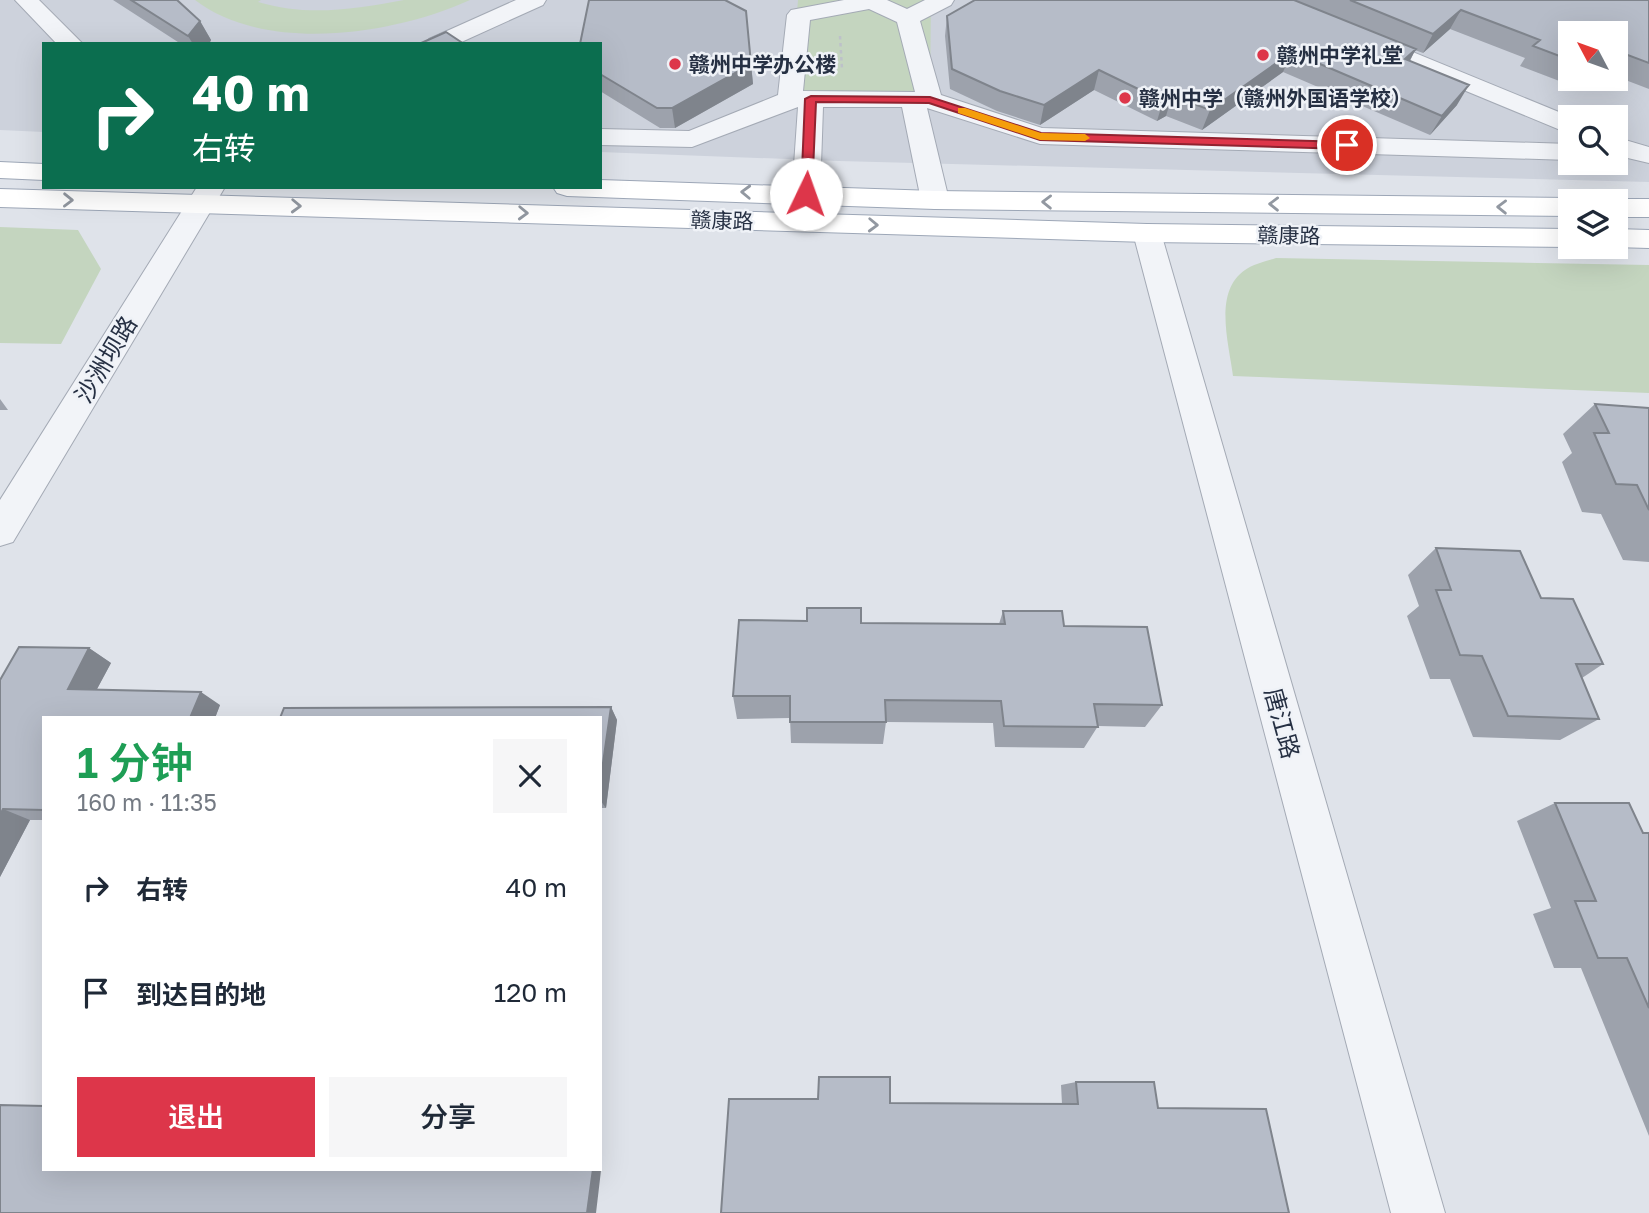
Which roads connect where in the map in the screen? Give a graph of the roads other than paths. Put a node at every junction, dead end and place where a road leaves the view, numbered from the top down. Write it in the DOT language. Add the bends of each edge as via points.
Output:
graph roads {
  1 [pos="26,0"];
  2 [pos="535,0"];
  3 [pos="943,0"];
  4 [pos="1266,0"];
  5 [pos="908,18"];
  6 [pos="69,42"];
  7 [pos="441,42"];
  8 [pos="800,99"];
  9 [pos="922,100"];
  10 [pos="1558,121"];
  11 [pos="602,137"];
  12 [pos="1558,152"];
  13 [pos="0,170"];
  14 [pos="42,172"];
  15 [pos="602,188"];
  16 [pos="806,194"];
  17 [pos="206,195"];
  18 [pos="0,198"];
  19 [pos="935,200"];
  20 [pos="1558,207"];
  21 [pos="1628,208"];
  22 [pos="1649,208"];
  23 [pos="1147,233"];
  24 [pos="1558,238"];
  25 [pos="1628,238"];
  26 [pos="1649,239"];
  27 [pos="0,531"];
  28 [pos="1418,1213"];
  1 -- 6 [label="street"];
  2 -- 7 [label="street"];
  3 -- 5 [label="street"];
  4 -- 10 [label="street"];
  5 -- 8 [label="street" via="872,2 789,10"];
  5 -- 9 [label="street"];
  8 -- 9 [label="street"];
  8 -- 11 [label="street" via="692,139"];
  8 -- 16 [label="street"];
  9 -- 12 [label="street" via="1040,136"];
  9 -- 19 [label="street"];
  13 -- 14 [label="main road"];
  16 -- 15 [label="main road, 赣康路, one-way"];
  16 -- 19 [label="main road, 赣康路"];
  18 -- 17 [label="main road, 赣康路, one-way"];
  17 -- 23 [label="main road, 赣康路, one-way"];
  17 -- 27 [label="street, 沙洲坝路"];
  20 -- 19 [label="main road, 赣康路, one-way"];
  21 -- 22 [label="main road"];
  23 -- 24 [label="main road, 赣康路"];
  23 -- 28 [label="street, 唐江路"];
  25 -- 26 [label="main road"];
}
